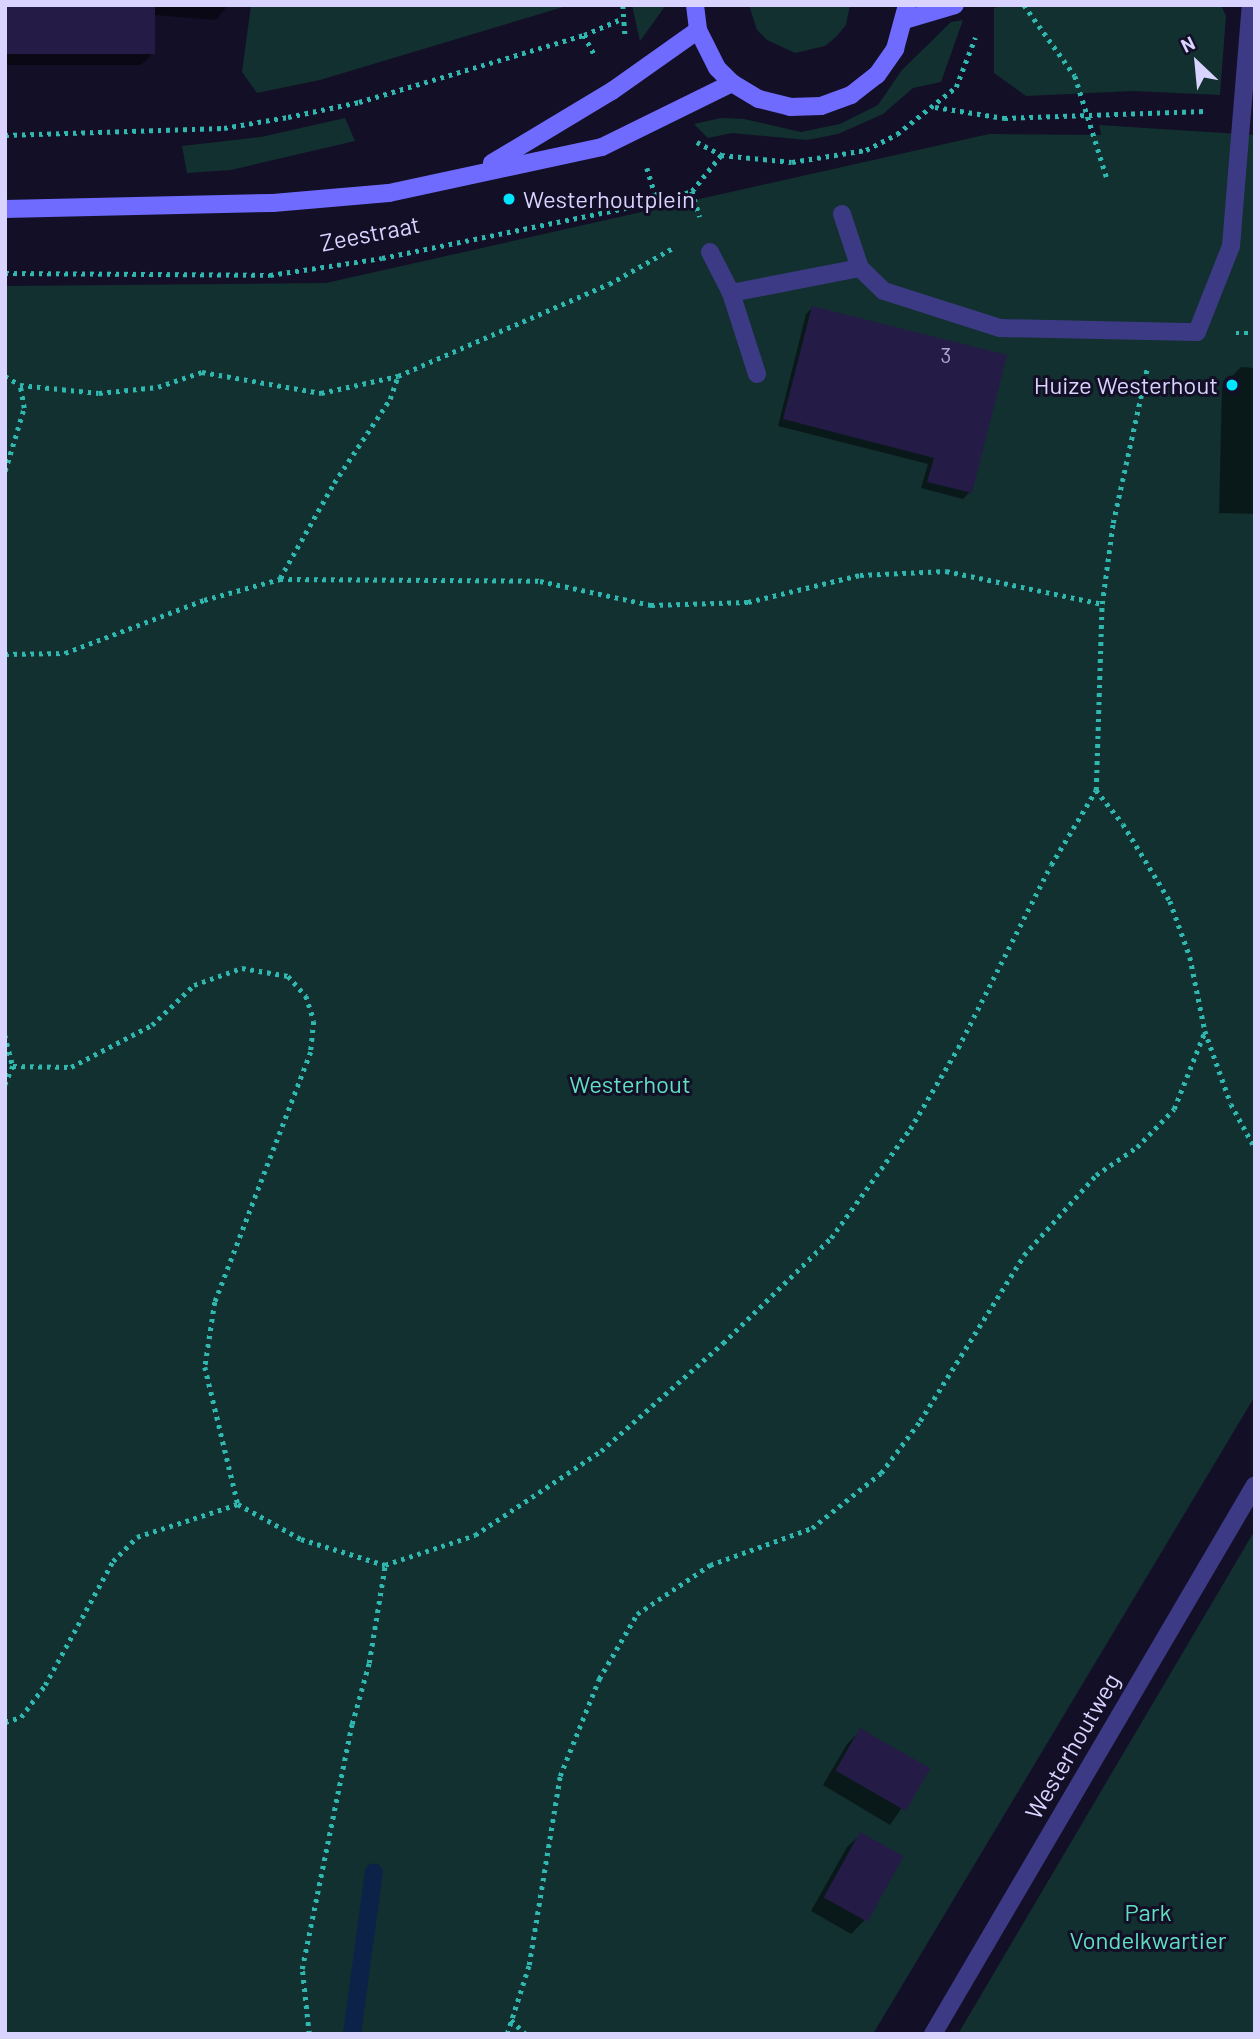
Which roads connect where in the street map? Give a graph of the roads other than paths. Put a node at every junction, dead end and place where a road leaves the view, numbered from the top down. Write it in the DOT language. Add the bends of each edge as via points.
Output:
graph roads {
  1 [pos="695,5"];
  2 [pos="955,5"];
  3 [pos="1251,5"];
  4 [pos="906,12"];
  5 [pos="698,30"];
  6 [pos="732,83"];
  7 [pos="480,170"];
  8 [pos="5,209"];
  9 [pos="842,214"];
  10 [pos="710,252"];
  11 [pos="860,268"];
  12 [pos="731,293"];
  13 [pos="757,374"];
  14 [pos="1255,1485"];
  15 [pos="933,2034"];
  1 -- 5 [label="main road"];
  2 -- 4 [label="main road"];
  3 -- 11 [label="street" via="1231,246 1197,332 1000,328 884,291"];
  4 -- 6 [label="main road" via="895,49 877,75 851,95 821,106 790,107 759,99"];
  5 -- 6 [label="main road" via="712,59"];
  5 -- 7 [label="main road, Zeestraat" via="612,91"];
  6 -- 7 [label="main road, Zeestraat" via="602,147"];
  7 -- 8 [label="main road, Zeestraat" via="389,193 340,198"];
  9 -- 11 [label="street"];
  10 -- 12 [label="street"];
  11 -- 12 [label="street"];
  12 -- 13 [label="street"];
  14 -- 15 [label="street, Westerhoutweg"];
}
